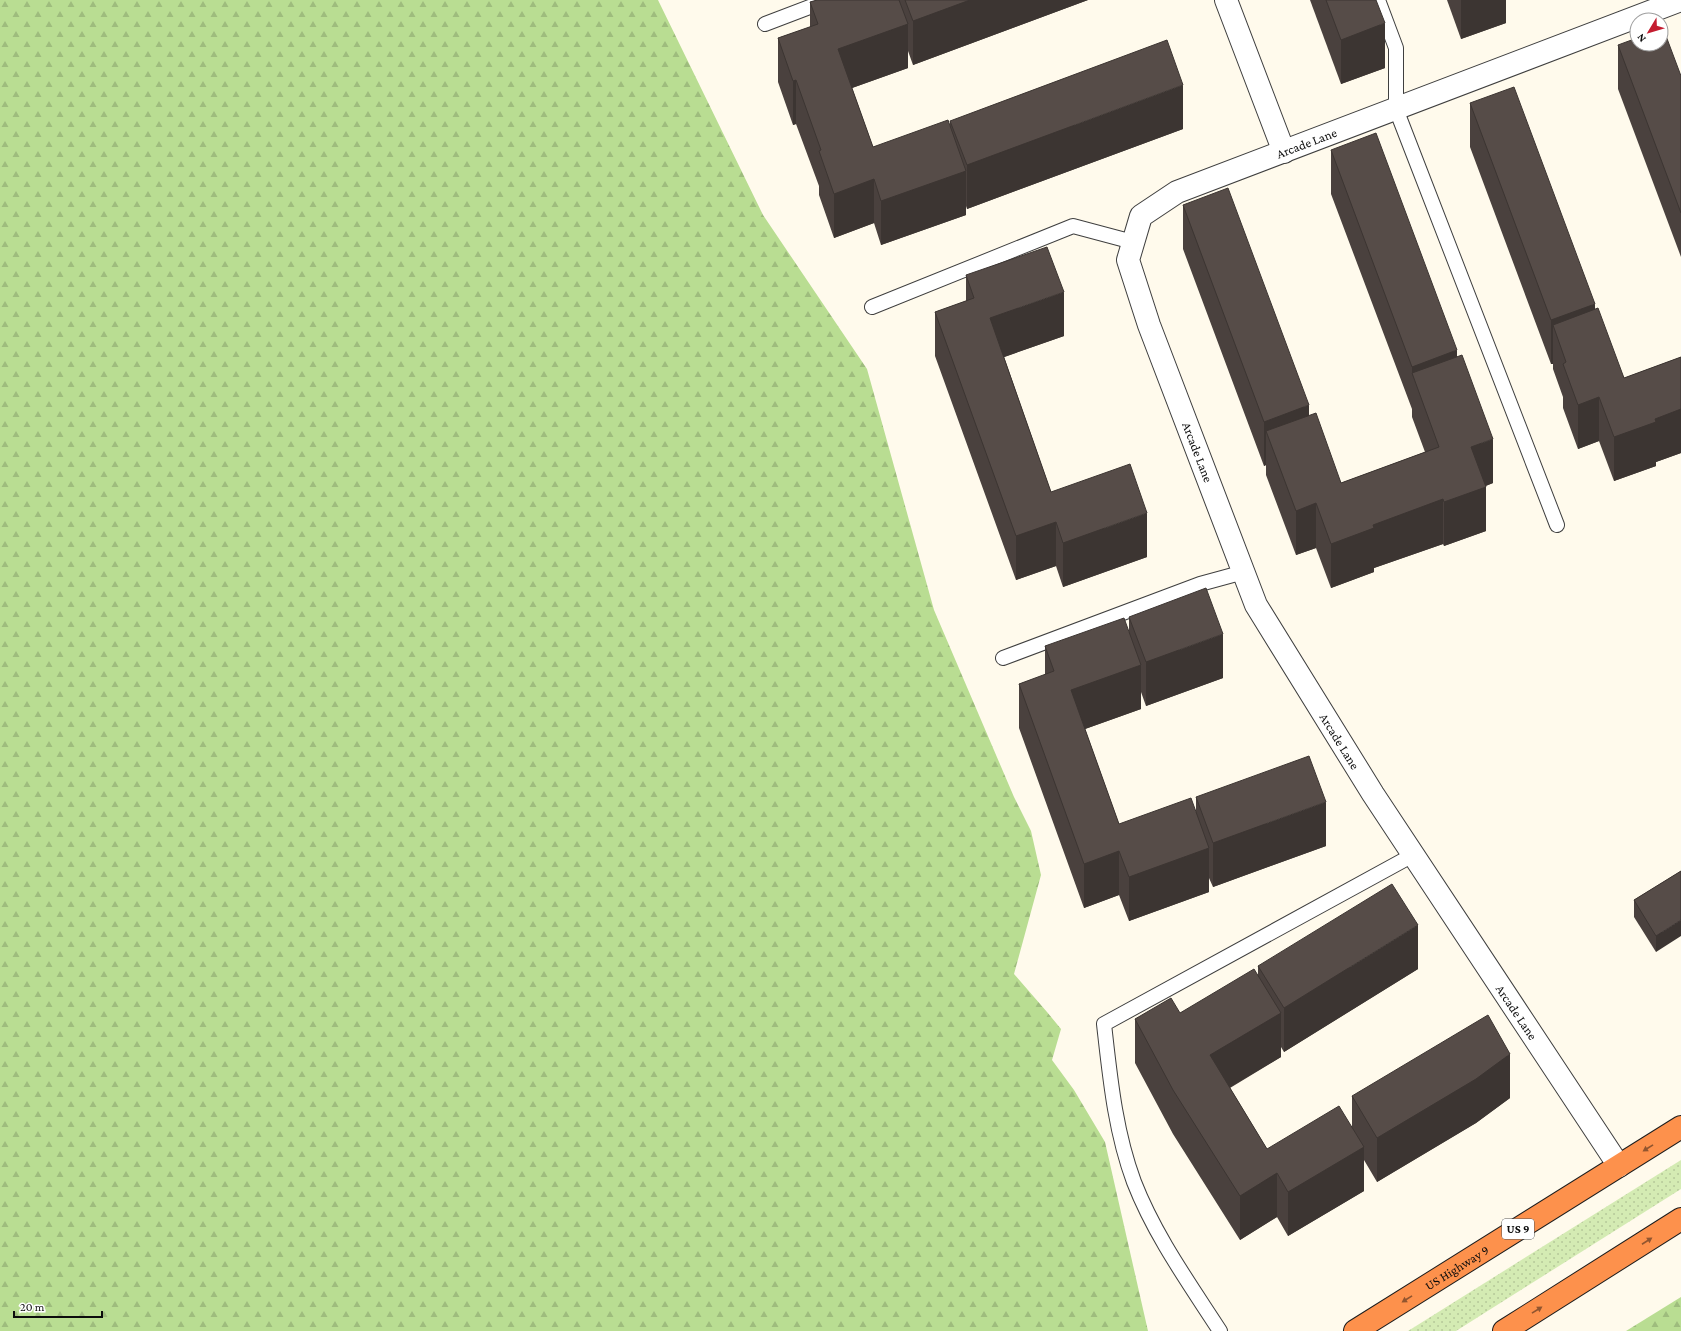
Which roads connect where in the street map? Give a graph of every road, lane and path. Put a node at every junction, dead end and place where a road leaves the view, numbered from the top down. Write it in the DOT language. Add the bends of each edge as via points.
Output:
graph roads {
  1 [pos="828,0"];
  2 [pos="1226,0"];
  3 [pos="1378,0"];
  4 [pos="1681,0"];
  5 [pos="765,24"];
  6 [pos="1396,109"];
  7 [pos="1284,152"];
  8 [pos="1133,242"];
  9 [pos="872,307"];
  10 [pos="1557,525"];
  11 [pos="1244,572"];
  12 [pos="1003,658"];
  13 [pos="1413,854"];
  14 [pos="1681,1127"];
  15 [pos="1619,1166"];
  16 [pos="1681,1219"];
  17 [pos="1220,1331"];
  18 [pos="1355,1331"];
  19 [pos="1504,1331"];
  1 -- 5 [label="lane"];
  2 -- 7 [label="street"];
  3 -- 6 [label="lane" via="1396,48"];
  4 -- 6 [label="street, Arcade Lane"];
  6 -- 7 [label="street, Arcade Lane"];
  6 -- 10 [label="lane"];
  7 -- 8 [label="street, Arcade Lane" via="1177,192 1141,216"];
  8 -- 9 [label="lane" via="1073,226"];
  8 -- 11 [label="street, Arcade Lane" via="1128,260 1149,325"];
  11 -- 12 [label="lane" via="1200,584"];
  11 -- 13 [label="street, Arcade Lane" via="1256,605"];
  13 -- 15 [label="street, Arcade Lane"];
  13 -- 17 [label="lane" via="1104,1024 1116,1119 1134,1182 1165,1246"];
  14 -- 15 [label="highway, US Highway 9 / US 9, one-way"];
  15 -- 18 [label="highway, US Highway 9 / US 9, one-way"];
  19 -- 16 [label="highway, one-way"];
}
